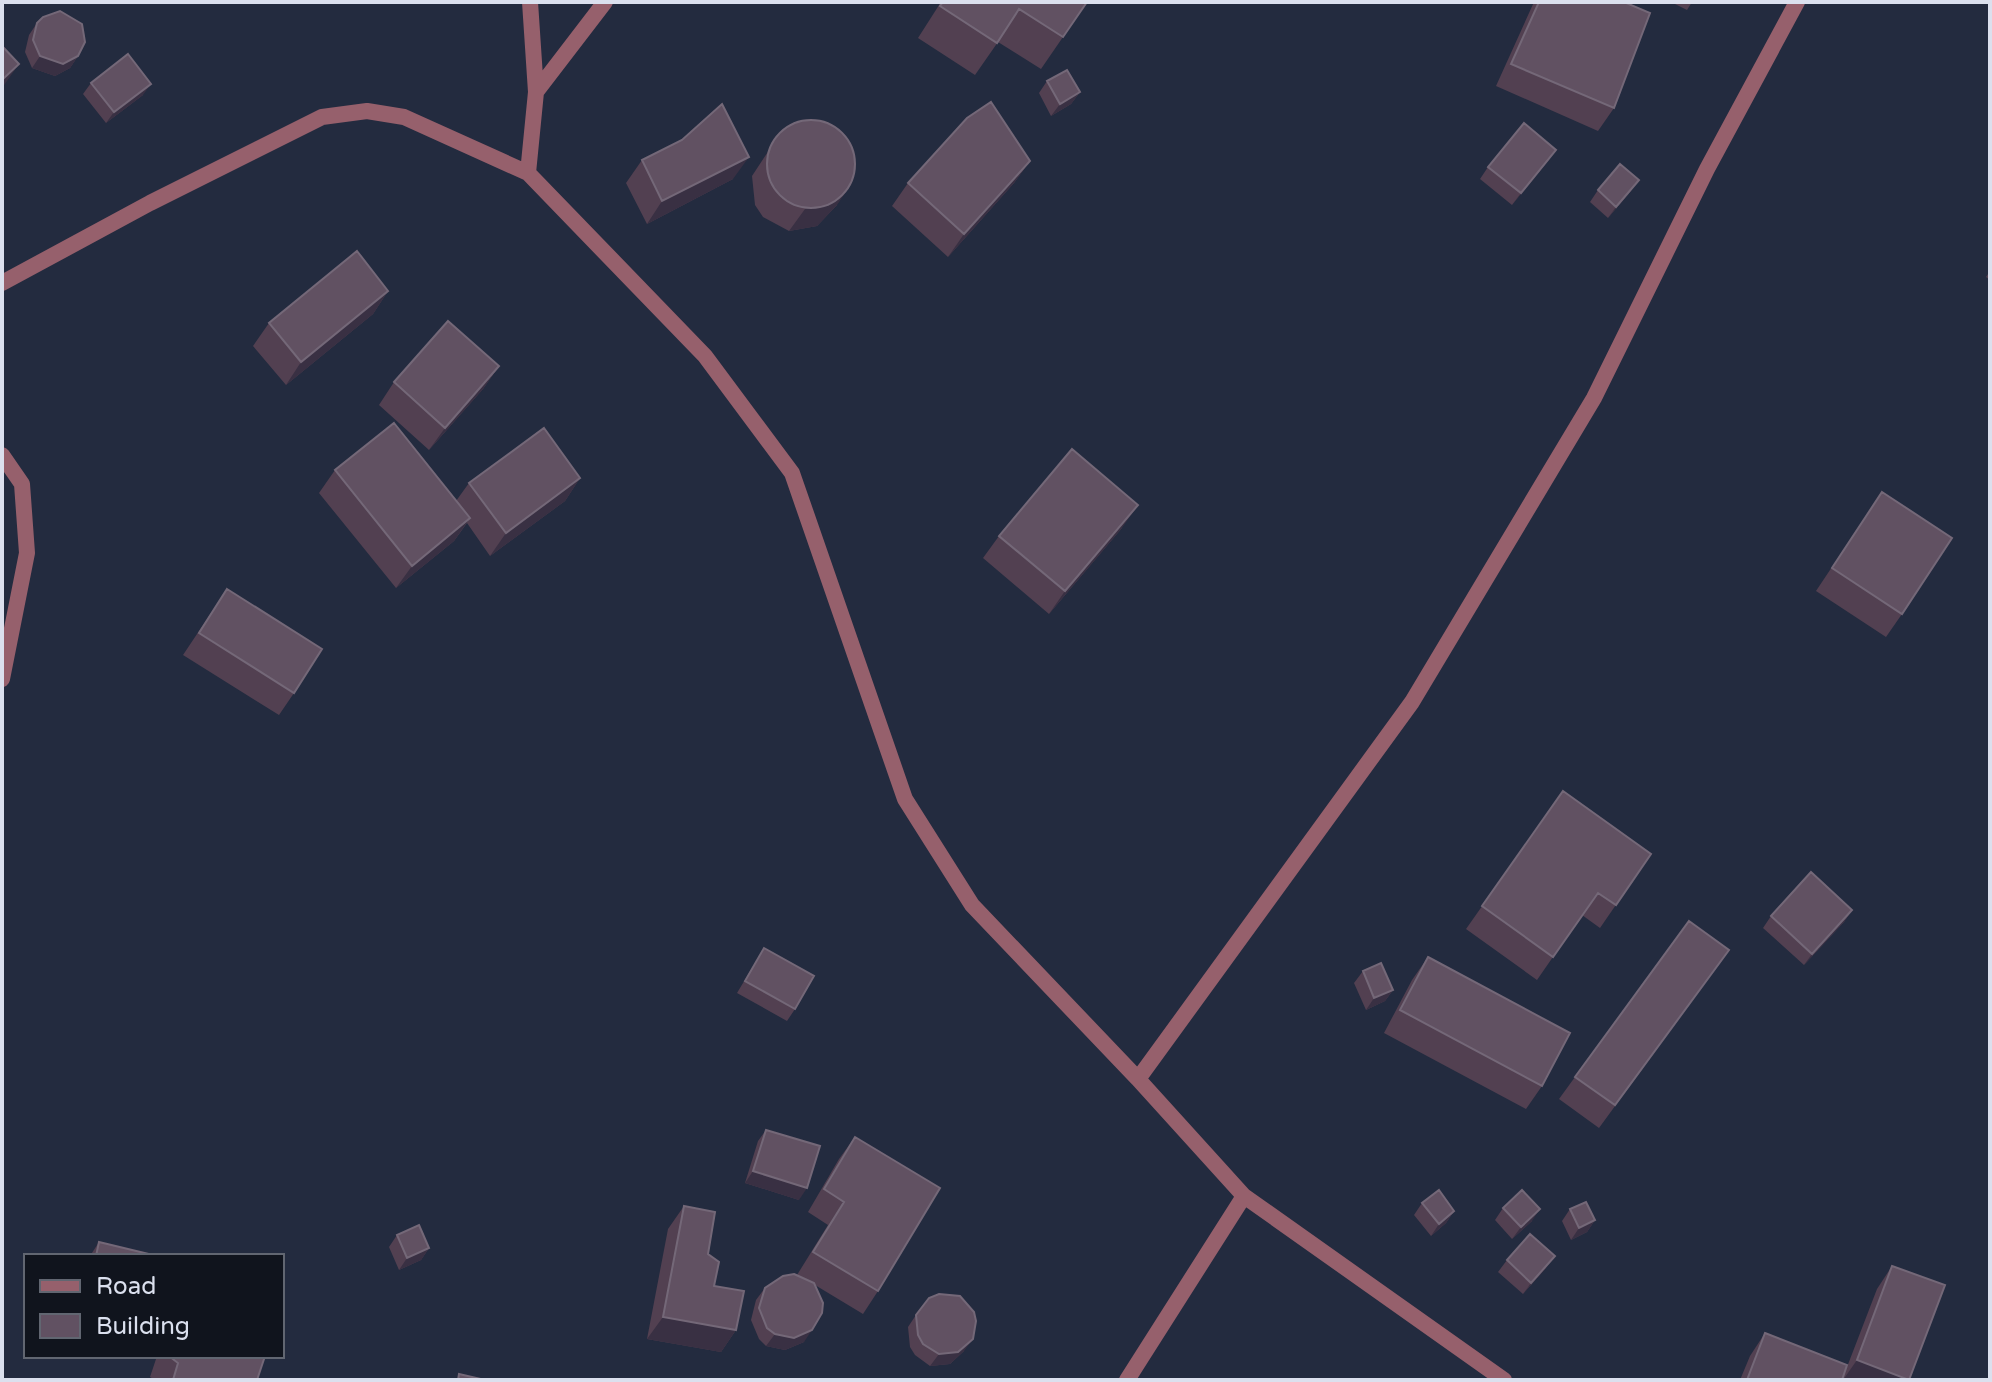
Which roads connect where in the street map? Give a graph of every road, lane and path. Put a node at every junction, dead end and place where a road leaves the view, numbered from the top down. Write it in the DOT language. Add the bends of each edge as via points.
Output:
graph roads {
  1 [pos="530,2"];
  2 [pos="605,2"];
  3 [pos="1797,2"];
  4 [pos="536,92"];
  5 [pos="528,173"];
  6 [pos="2,283"];
  7 [pos="2,455"];
  8 [pos="2,679"];
  9 [pos="1138,1079"];
  10 [pos="1244,1196"];
  11 [pos="1127,1380"];
  12 [pos="1504,1380"];
  1 -- 4 [label="street"];
  2 -- 4 [label="street"];
  3 -- 9 [label="street" via="1594,398 1412,702"];
  4 -- 5 [label="street"];
  5 -- 6 [label="street" via="404,117 367,111 322,117"];
  5 -- 9 [label="street" via="705,356 792,473 905,799 972,905"];
  7 -- 8 [label="street" via="22,484 27,553"];
  9 -- 10 [label="street"];
  10 -- 11 [label="street"];
  10 -- 12 [label="street"];
}
